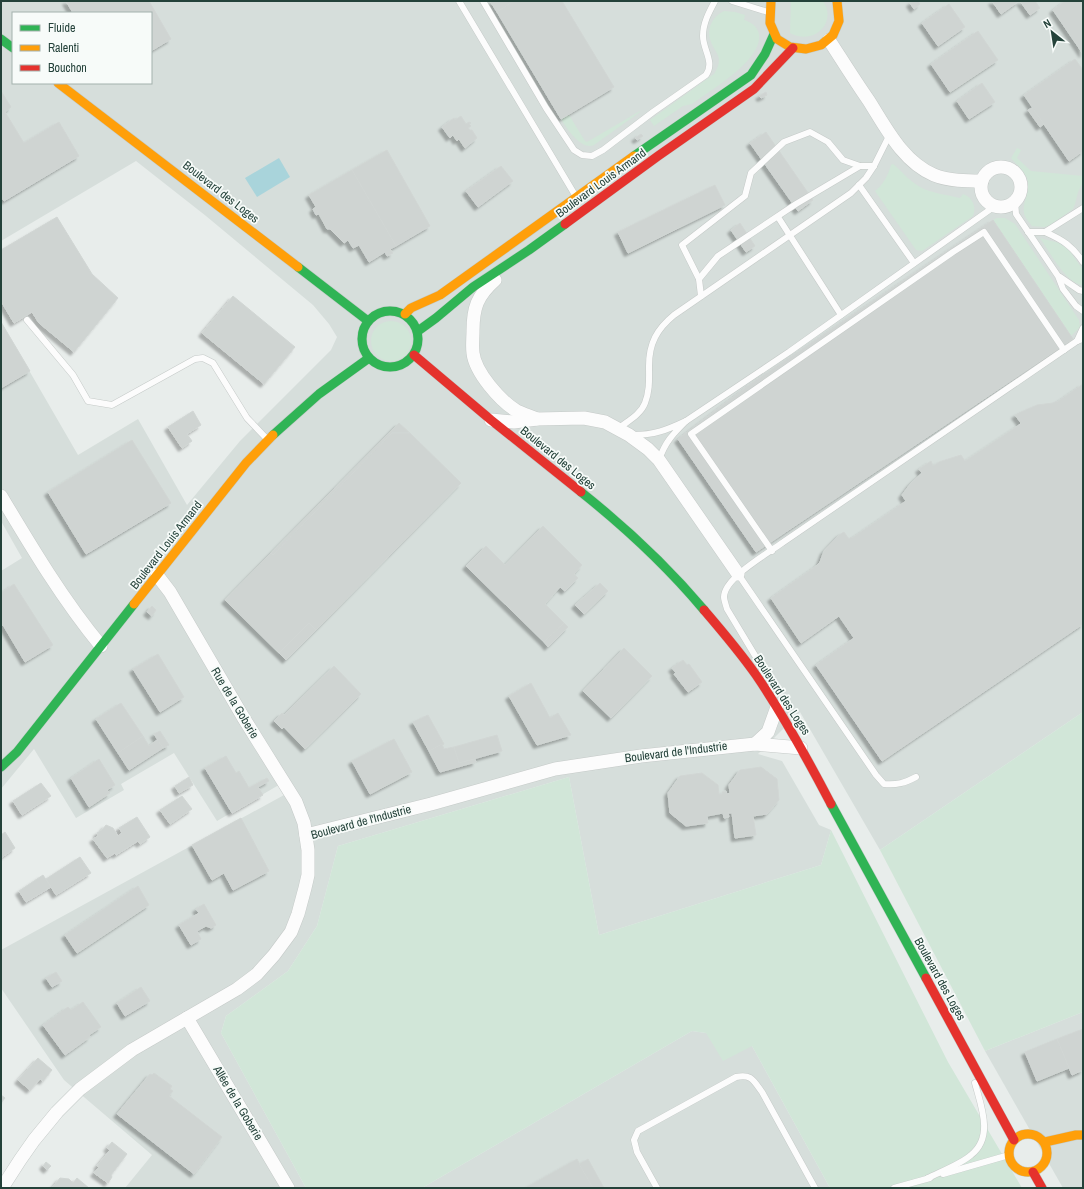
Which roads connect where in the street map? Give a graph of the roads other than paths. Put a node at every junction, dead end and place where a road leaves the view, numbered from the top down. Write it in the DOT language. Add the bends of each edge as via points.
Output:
graph roads {
  1 [pos="459,1"];
  2 [pos="482,1"];
  3 [pos="715,1"];
  4 [pos="732,1"];
  5 [pos="771,1"];
  6 [pos="840,2"];
  7 [pos="768,12"];
  8 [pos="774,34"];
  9 [pos="1,39"];
  10 [pos="828,40"];
  11 [pos="12,47"];
  12 [pos="792,48"];
  13 [pos="59,84"];
  14 [pos="890,134"];
  15 [pos="860,166"];
  16 [pos="874,166"];
  17 [pos="982,181"];
  18 [pos="859,185"];
  19 [pos="576,197"];
  20 [pos="1015,202"];
  21 [pos="995,206"];
  22 [pos="1083,208"];
  23 [pos="778,218"];
  24 [pos="1028,232"];
  25 [pos="1045,232"];
  26 [pos="789,235"];
  27 [pos="528,250"];
  28 [pos="1083,262"];
  29 [pos="914,264"];
  30 [pos="1058,276"];
  31 [pos="699,279"];
  32 [pos="1083,291"];
  33 [pos="701,296"];
  34 [pos="1083,311"];
  35 [pos="404,314"];
  36 [pos="841,315"];
  37 [pos="27,320"];
  38 [pos="368,321"];
  39 [pos="1083,328"];
  40 [pos="418,331"];
  41 [pos="1083,339"];
  42 [pos="1076,341"];
  43 [pos="1064,350"];
  44 [pos="414,355"];
  45 [pos="369,358"];
  46 [pos="536,419"];
  47 [pos="491,420"];
  48 [pos="686,421"];
  49 [pos="624,432"];
  50 [pos="267,439"];
  51 [pos="659,460"];
  52 [pos="1,496"];
  53 [pos="772,551"];
  54 [pos="738,574"];
  55 [pos="157,575"];
  56 [pos="101,646"];
  57 [pos="778,694"];
  58 [pos="779,704"];
  59 [pos="755,744"];
  60 [pos="801,748"];
  61 [pos="1,767"];
  62 [pos="916,777"];
  63 [pos="306,835"];
  64 [pos="188,1018"];
  65 [pos="967,1052"];
  66 [pos="1083,1135"];
  67 [pos="1014,1140"];
  68 [pos="1044,1142"];
  69 [pos="1009,1155"];
  70 [pos="1033,1172"];
  71 [pos="928,1178"];
  72 [pos="2,1188"];
  73 [pos="288,1188"];
  74 [pos="657,1188"];
  75 [pos="815,1188"];
  76 [pos="894,1188"];
  77 [pos="1042,1188"];
  1 -- 19 [label="lane"];
  2 -- 3 [label="lane" via="574,150 582,155 592,156 710,70 703,37 706,20"];
  4 -- 7 [label="lane"];
  5 -- 7 [label="main road"];
  6 -- 10 [label="main road" via="839,23"];
  7 -- 8 [label="main road"];
  8 -- 12 [label="main road"];
  8 -- 19 [label="main road, Boulevard Louis Armand" via="763,58 751,75"];
  9 -- 11 [label="main road"];
  10 -- 12 [label="main road" via="812,49"];
  10 -- 14 [label="street"];
  12 -- 27 [label="main road, Boulevard Louis Armand" via="754,89"];
  13 -- 38 [label="main road, Boulevard des Loges"];
  14 -- 16 [label="lane"];
  14 -- 17 [label="street" via="909,158 935,175 962,181"];
  15 -- 16 [label="lane"];
  15 -- 23 [label="lane" via="796,204"];
  15 -- 31 [label="lane" via="843,160 828,142 810,132 784,142 751,173 746,196 682,245"];
  16 -- 18 [label="lane"];
  17 -- 20 [label="street" via="993,169 1011,169 1016,173 1022,187"];
  17 -- 21 [label="street" via="985,198"];
  18 -- 26 [label="lane" via="834,206"];
  18 -- 29 [label="lane"];
  19 -- 35 [label="main road, Boulevard Louis Armand" via="440,295 411,308"];
  20 -- 21 [label="street" via="1004,207"];
  20 -- 24 [label="lane" via="1016,214"];
  21 -- 29 [label="lane"];
  22 -- 25 [label="lane"];
  23 -- 26 [label="lane"];
  23 -- 31 [label="lane" via="718,256"];
  24 -- 25 [label="lane"];
  24 -- 30 [label="lane"];
  25 -- 28 [label="lane" via="1061,238"];
  26 -- 33 [label="lane"];
  26 -- 36 [label="lane"];
  27 -- 40 [label="main road, Boulevard Louis Armand" via="472,287"];
  27 -- 46 [label="street" via="480,295 473,315 473,354 482,375 494,392 516,410"];
  29 -- 36 [label="lane"];
  30 -- 32 [label="lane"];
  30 -- 34 [label="lane" via="1076,306"];
  31 -- 33 [label="lane"];
  33 -- 49 [label="lane" via="674,315 658,332 651,345 650,384 645,404"];
  35 -- 38 [label="main road" via="385,311"];
  35 -- 40 [label="main road" via="415,324"];
  36 -- 48 [label="lane"];
  37 -- 50 [label="lane" via="73,375 88,401 112,405 195,359 202,358 213,363 247,418"];
  38 -- 45 [label="main road" via="364,328 362,344"];
  39 -- 42 [label="lane"];
  40 -- 44 [label="main road" via="418,347"];
  41 -- 42 [label="lane"];
  42 -- 43 [label="lane"];
  43 -- 53 [label="lane"];
  43 -- 53 [label="lane" via="984,232 953,252 691,434"];
  44 -- 45 [label="main road" via="405,364 392,367 380,365"];
  44 -- 47 [label="main road, Boulevard des Loges"];
  45 -- 50 [label="main road, Boulevard Louis Armand" via="304,406"];
  46 -- 47 [label="street" via="514,422"];
  46 -- 49 [label="street" via="584,418 605,422"];
  47 -- 58 [label="main road, Boulevard des Loges" via="616,520 680,581 732,642"];
  48 -- 49 [label="lane" via="662,432 645,435"];
  48 -- 51 [label="lane" via="670,436"];
  49 -- 51 [label="street"];
  50 -- 55 [label="main road, Boulevard Louis Armand"];
  51 -- 54 [label="street"];
  52 -- 56 [label="street" via="50,577"];
  53 -- 54 [label="lane"];
  54 -- 57 [label="lane" via="728,584 724,596 726,609"];
  54 -- 62 [label="lane" via="876,775 884,784 897,785"];
  55 -- 56 [label="main road, Boulevard Louis Armand"];
  55 -- 63 [label="street, Rue de la Goberie" via="170,592 296,802"];
  56 -- 61 [label="main road, Boulevard Louis Armand" via="17,752"];
  58 -- 59 [label="street" via="768,732"];
  58 -- 60 [label="main road, Boulevard des Loges"];
  59 -- 60 [label="street, Boulevard de l'Industrie"];
  59 -- 63 [label="street, Boulevard de l'Industrie" via="641,756 555,769 431,804"];
  60 -- 65 [label="main road, Boulevard des Loges"];
  63 -- 64 [label="street, Boulevard de l'Industrie" via="308,875 291,932 257,974"];
  64 -- 72 [label="street, Boulevard de l'Industrie" via="132,1050 68,1100 44,1128"];
  64 -- 73 [label="street, Allée de la Goberie"];
  65 -- 67 [label="main road, Boulevard des Loges"];
  65 -- 71 [label="lane" via="983,1115 984,1135 971,1156"];
  66 -- 68 [label="main road"];
  67 -- 68 [label="main road" via="1024,1134 1030,1134"];
  67 -- 69 [label="main road"];
  68 -- 70 [label="main road" via="1047,1160"];
  69 -- 70 [label="main road" via="1014,1167 1027,1173"];
  69 -- 71 [label="lane"];
  70 -- 77 [label="main road"];
  71 -- 76 [label="lane"];
  74 -- 75 [label="lane" via="637,1152 634,1140 638,1131 736,1076 746,1075 762,1092"];
}
